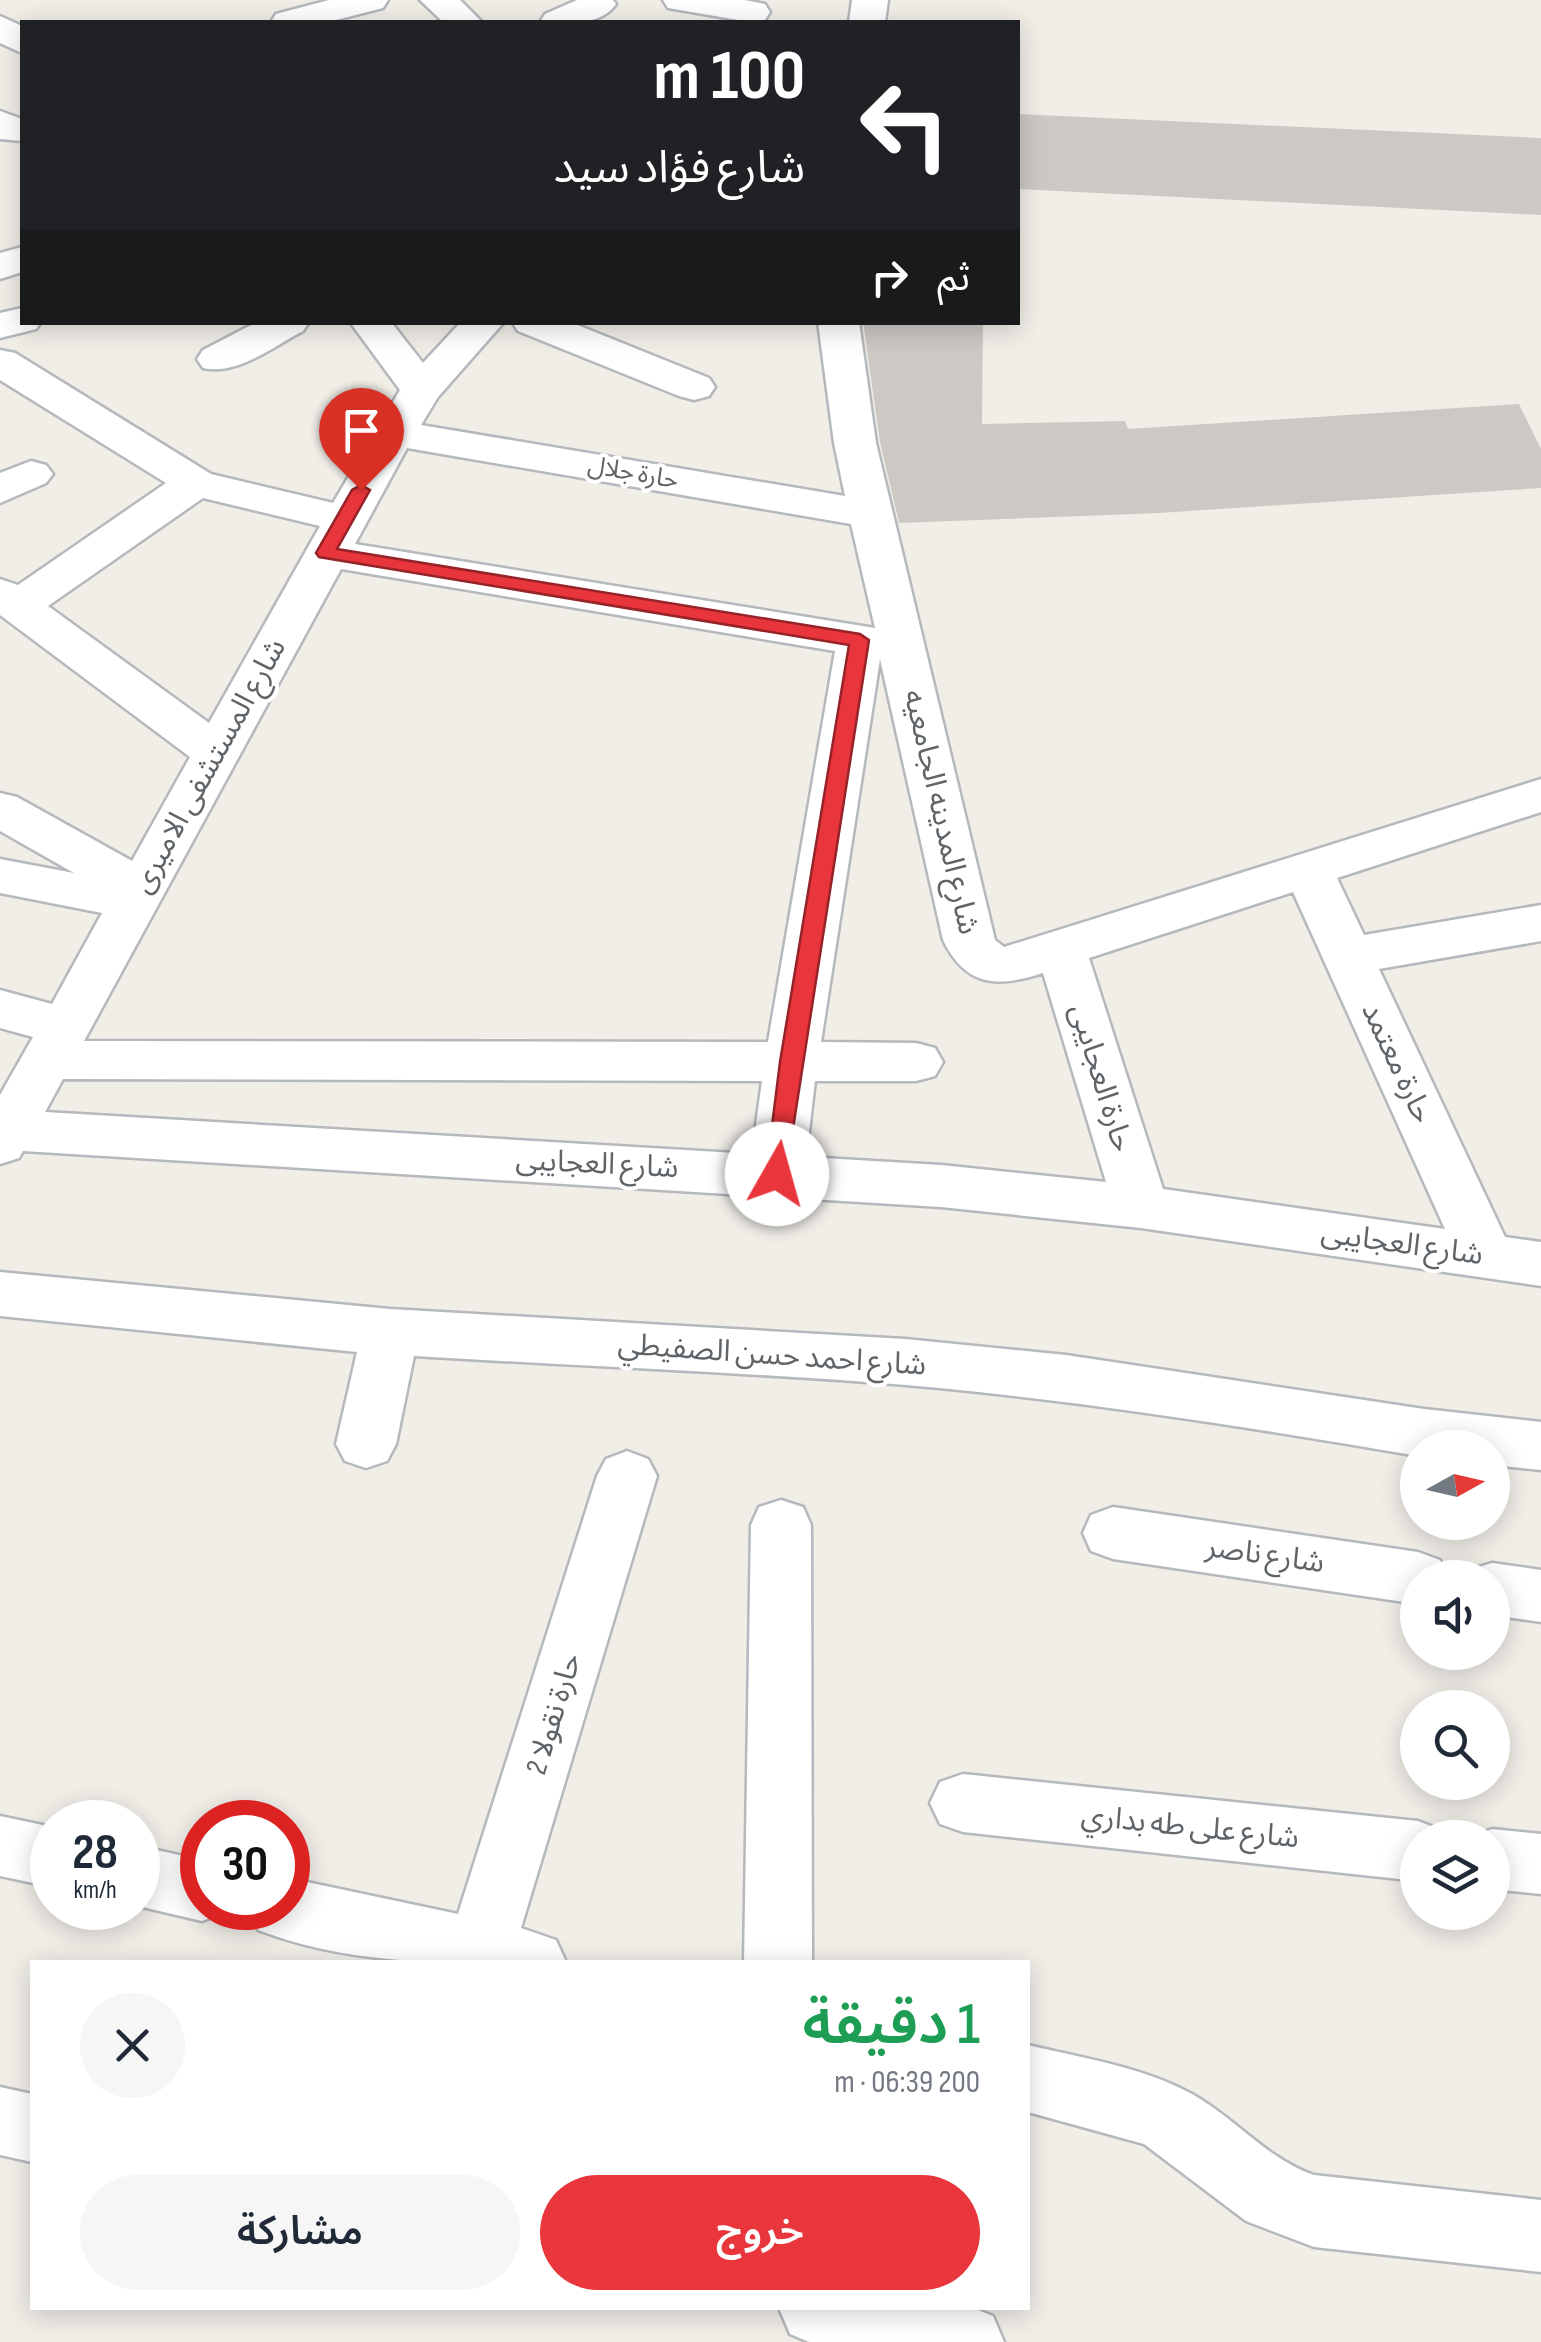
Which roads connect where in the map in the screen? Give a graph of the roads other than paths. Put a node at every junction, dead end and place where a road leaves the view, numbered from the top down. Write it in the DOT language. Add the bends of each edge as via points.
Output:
graph roads {
  1 [pos="438,0"];
  2 [pos="682,0"];
  3 [pos="346,3"];
  4 [pos="598,4"];
  5 [pos="753,12"];
  6 [pos="294,20"];
  7 [pos="462,20"];
  8 [pos="562,20"];
  9 [pos="278,325"];
  10 [pos="372,325"];
  11 [pos="481,325"];
  12 [pos="539,325"];
  13 [pos="838,325"];
  14 [pos="218,359"];
  15 [pos="0,362"];
  16 [pos="694,387"];
  17 [pos="421,390"];
  18 [pos="394,433"];
  19 [pos="196,483"];
  20 [pos="872,514"];
  21 [pos="335,536"];
  22 [pos="9,599"];
  23 [pos="882,644"];
  24 [pos="216,752"];
  25 [pos="1541,795"];
  26 [pos="0,809"];
  27 [pos="1308,870"];
  28 [pos="0,876"];
  29 [pos="137,896"];
  30 [pos="1538,931"];
  31 [pos="1061,949"];
  32 [pos="1348,956"];
  33 [pos="0,1009"];
  34 [pos="56,1043"];
  35 [pos="791,1062"];
  36 [pos="916,1062"];
  37 [pos="4,1137"];
  38 [pos="777,1174"];
  39 [pos="1141,1208"];
  40 [pos="1486,1256"];
  41 [pos="1541,1264"];
  42 [pos="0,1294"];
  43 [pos="390,1332"];
  44 [pos="366,1444"];
  45 [pos="1541,1446"];
  46 [pos="627,1476"];
  47 [pos="781,1525"];
  48 [pos="1113,1533"];
  49 [pos="1400,1575"];
  50 [pos="1510,1591"];
  51 [pos="1541,1596"];
  52 [pos="963,1803"];
  53 [pos="0,1846"];
  54 [pos="1400,1849"];
  55 [pos="30,1852"];
  56 [pos="1510,1861"];
  57 [pos="1541,1864"];
  58 [pos="310,1914"];
  59 [pos="506,1957"];
  60 [pos="778,1960"];
  61 [pos="1030,2079"];
  62 [pos="0,2121"];
  63 [pos="30,2128"];
  64 [pos="1541,2236"];
  65 [pos="825,2310"];
  66 [pos="967,2342"];
  1 -- 7 [label="street"];
  2 -- 5 [label="street"];
  3 -- 6 [label="street"];
  4 -- 8 [label="street"];
  9 -- 14 [label="street"];
  10 -- 17 [label="street"];
  11 -- 17 [label="street, شارع المستشفى الاميرى"];
  12 -- 16 [label="street"];
  13 -- 20 [label="street, شارع المدينه الجامعيه" via="842,375"];
  15 -- 19 [label="street"];
  17 -- 18 [label="street, شارع المستشفى الاميرى"];
  18 -- 20 [label="street, حارة جلال"];
  18 -- 21 [label="street, شارع المستشفى الاميرى"];
  19 -- 21 [label="street"];
  19 -- 22 [label="street"];
  20 -- 23 [label="street, شارع المدينه الجامعيه"];
  21 -- 23 [label="street"];
  21 -- 24 [label="street, شارع المستشفى الاميرى"];
  22 -- 24 [label="street"];
  23 -- 31 [label="street, شارع المدينه الجامعيه" via="974,953 1006,966"];
  23 -- 35 [label="street"];
  24 -- 29 [label="street, شارع المستشفى الاميرى"];
  25 -- 27 [label="street, شارع المدينه الجامعيه"];
  26 -- 29 [label="street"];
  27 -- 31 [label="street, شارع المدينه الجامعيه"];
  27 -- 32 [label="street, حارة معتمد"];
  28 -- 29 [label="street"];
  29 -- 34 [label="street, شارع المستشفى الاميرى"];
  30 -- 32 [label="street"];
  31 -- 39 [label="street, حارة العجايبى"];
  32 -- 40 [label="street, حارة معتمد"];
  33 -- 34 [label="street"];
  34 -- 35 [label="street"];
  34 -- 37 [label="street, شارع المستشفى الاميرى"];
  35 -- 36 [label="street"];
  35 -- 38 [label="street"];
  37 -- 38 [label="street, شارع العجايبى"];
  38 -- 39 [label="street, شارع العجايبى"];
  39 -- 40 [label="street, شارع العجايبى"];
  40 -- 41 [label="street, شارع العجايبى"];
  42 -- 43 [label="street, شارع احمد حسن الصفيطي"];
  43 -- 44 [label="street"];
  43 -- 45 [label="street, شارع احمد حسن الصفيطي" via="941,1366"];
  46 -- 59 [label="street, حارة نقولا 2"];
  47 -- 60 [label="street"];
  48 -- 49 [label="street, شارع ناصر"];
  50 -- 51 [label="street"];
  52 -- 54 [label="street, شارع على طه بداري"];
  53 -- 55 [label="street"];
  56 -- 57 [label="street"];
  58 -- 59 [label="street"];
  61 -- 64 [label="street" via="1167,2118 1272,2196 1314,2210"];
  62 -- 63 [label="street"];
  65 -- 66 [label="street"];
}
